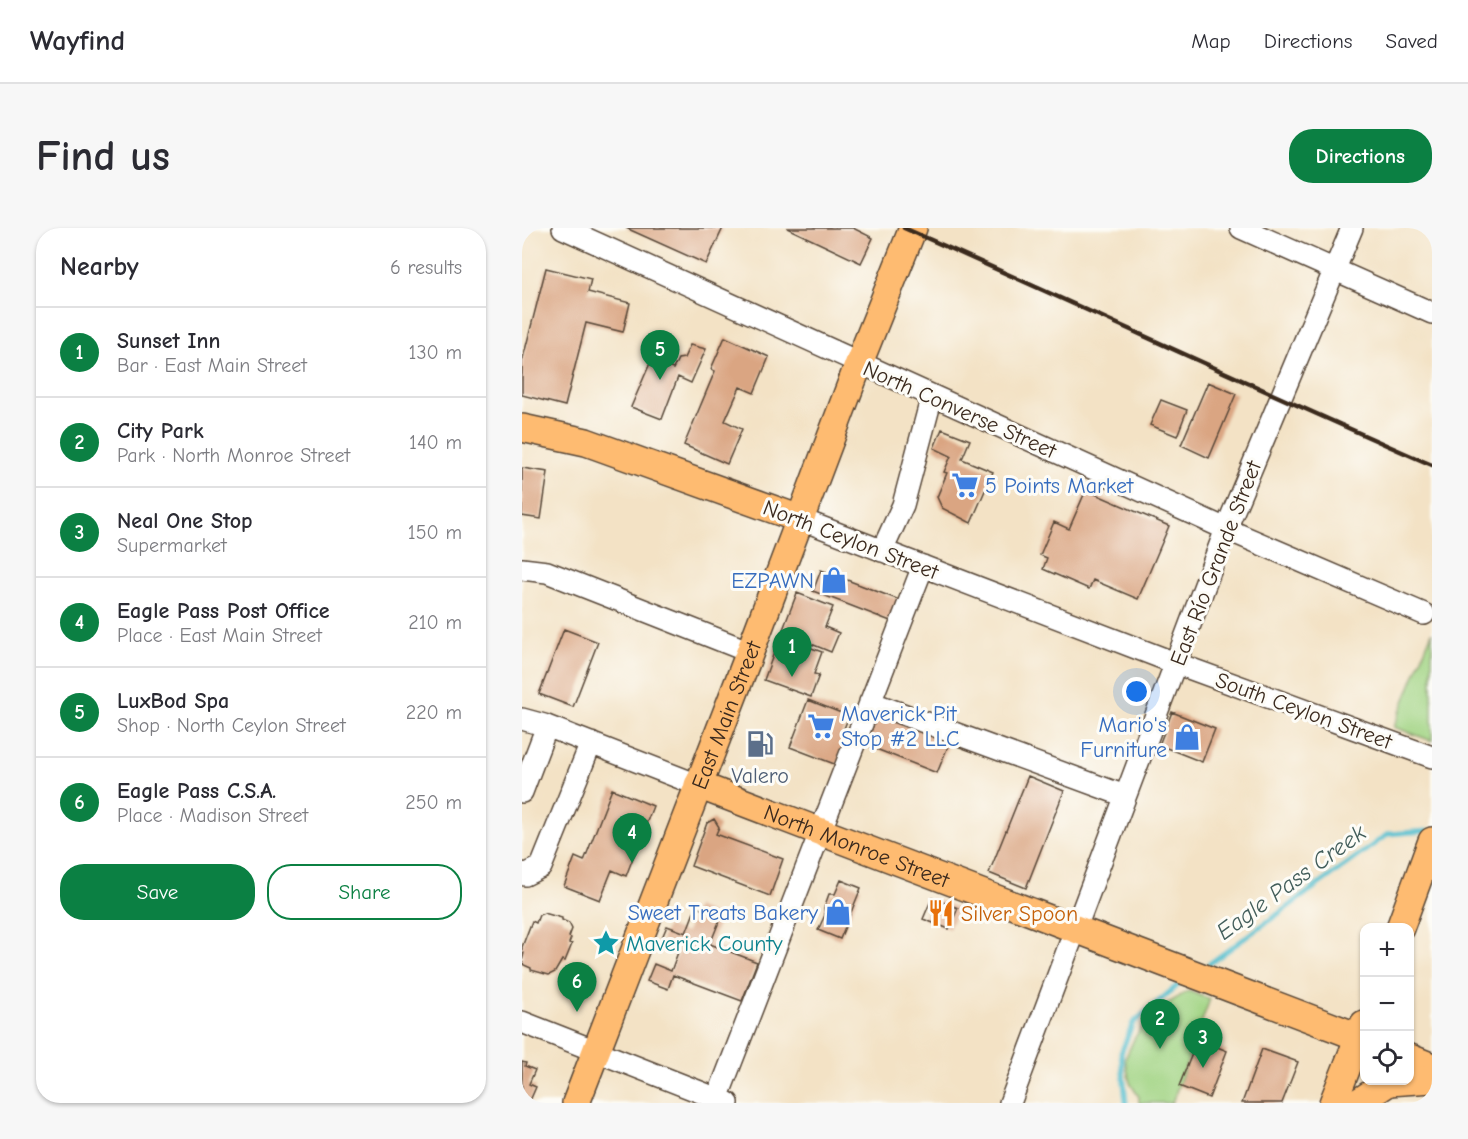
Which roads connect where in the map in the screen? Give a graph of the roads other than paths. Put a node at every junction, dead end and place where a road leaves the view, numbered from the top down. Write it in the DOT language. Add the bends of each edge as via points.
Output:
graph roads {
  1 [pos="563,228"];
  2 [pos="913,228"];
  3 [pos="1241,228"];
  4 [pos="1352,228"];
  5 [pos="1335,270"];
  6 [pos="1432,313"];
  7 [pos="859,363"];
  8 [pos="932,396"];
  9 [pos="522,428"];
  10 [pos="800,519"];
  11 [pos="1227,529"];
  12 [pos="882,551"];
  13 [pos="923,566"];
  14 [pos="522,568"];
  15 [pos="1424,614"];
  16 [pos="750,652"];
  17 [pos="1175,663"];
  18 [pos="870,702"];
  19 [pos="522,719"];
  20 [pos="547,726"];
  21 [pos="591,743"];
  22 [pos="1432,757"];
  23 [pos="698,785"];
  24 [pos="522,792"];
  25 [pos="1125,796"];
  26 [pos="820,832"];
  27 [pos="1432,841"];
  28 [pos="522,873"];
  29 [pos="1401,923"];
  30 [pos="1075,930"];
  31 [pos="522,1022"];
  32 [pos="1360,1033"];
  33 [pos="1360,1041"];
  34 [pos="597,1051"];
  35 [pos="1414,1060"];
  36 [pos="1432,1067"];
  37 [pos="1432,1079"];
  38 [pos="723,1101"];
  39 [pos="576,1103"];
  40 [pos="1010,1103"];
  41 [pos="1333,1103"];
  42 [pos="1357,1103"];
  1 -- 7 [label="street, North Converse Street"];
  2 -- 7 [label="main road, East Main Street"];
  3 -- 5 [label="street"];
  4 -- 5 [label="street, East Río Grande Street"];
  5 -- 6 [label="street"];
  5 -- 11 [label="street, East Río Grande Street"];
  7 -- 8 [label="street, North Converse Street"];
  7 -- 10 [label="main road, East Main Street"];
  8 -- 11 [label="street, North Converse Street"];
  8 -- 12 [label="street" via="903,505"];
  9 -- 10 [label="main road, North Ceylon Street" via="586,442"];
  10 -- 12 [label="street, North Ceylon Street"];
  10 -- 16 [label="main road, East Main Street"];
  11 -- 15 [label="street, North Converse Street"];
  11 -- 17 [label="street, East Río Grande Street"];
  12 -- 13 [label="street, North Ceylon Street"];
  13 -- 17 [label="street, North Ceylon Street"];
  13 -- 18 [label="street"];
  14 -- 16 [label="street" via="547,572"];
  16 -- 23 [label="main road, East Main Street"];
  17 -- 22 [label="street, South Ceylon Street"];
  17 -- 25 [label="street, East Río Grande Street"];
  18 -- 25 [label="street"];
  18 -- 26 [label="street"];
  19 -- 20 [label="street, North Monroe Street"];
  20 -- 21 [label="street, North Monroe Street"];
  20 -- 24 [label="street"];
  21 -- 23 [label="street, North Monroe Street"];
  21 -- 28 [label="street" via="541,867"];
  23 -- 26 [label="main road, North Monroe Street"];
  23 -- 34 [label="main road, East Main Street"];
  25 -- 30 [label="street, East Río Grande Street"];
  26 -- 30 [label="main road, North Monroe Street"];
  26 -- 38 [label="street"];
  27 -- 29 [label="main road"];
  30 -- 32 [label="main road, North Monroe Street"];
  30 -- 40 [label="street, East Río Grande Street"];
  31 -- 34 [label="street"];
  33 -- 41 [label="main road"];
  34 -- 38 [label="street"];
  34 -- 39 [label="main road, East Main Street"];
  35 -- 36 [label="main road"];
  37 -- 42 [label="main road" via="1389,1082"];
}
